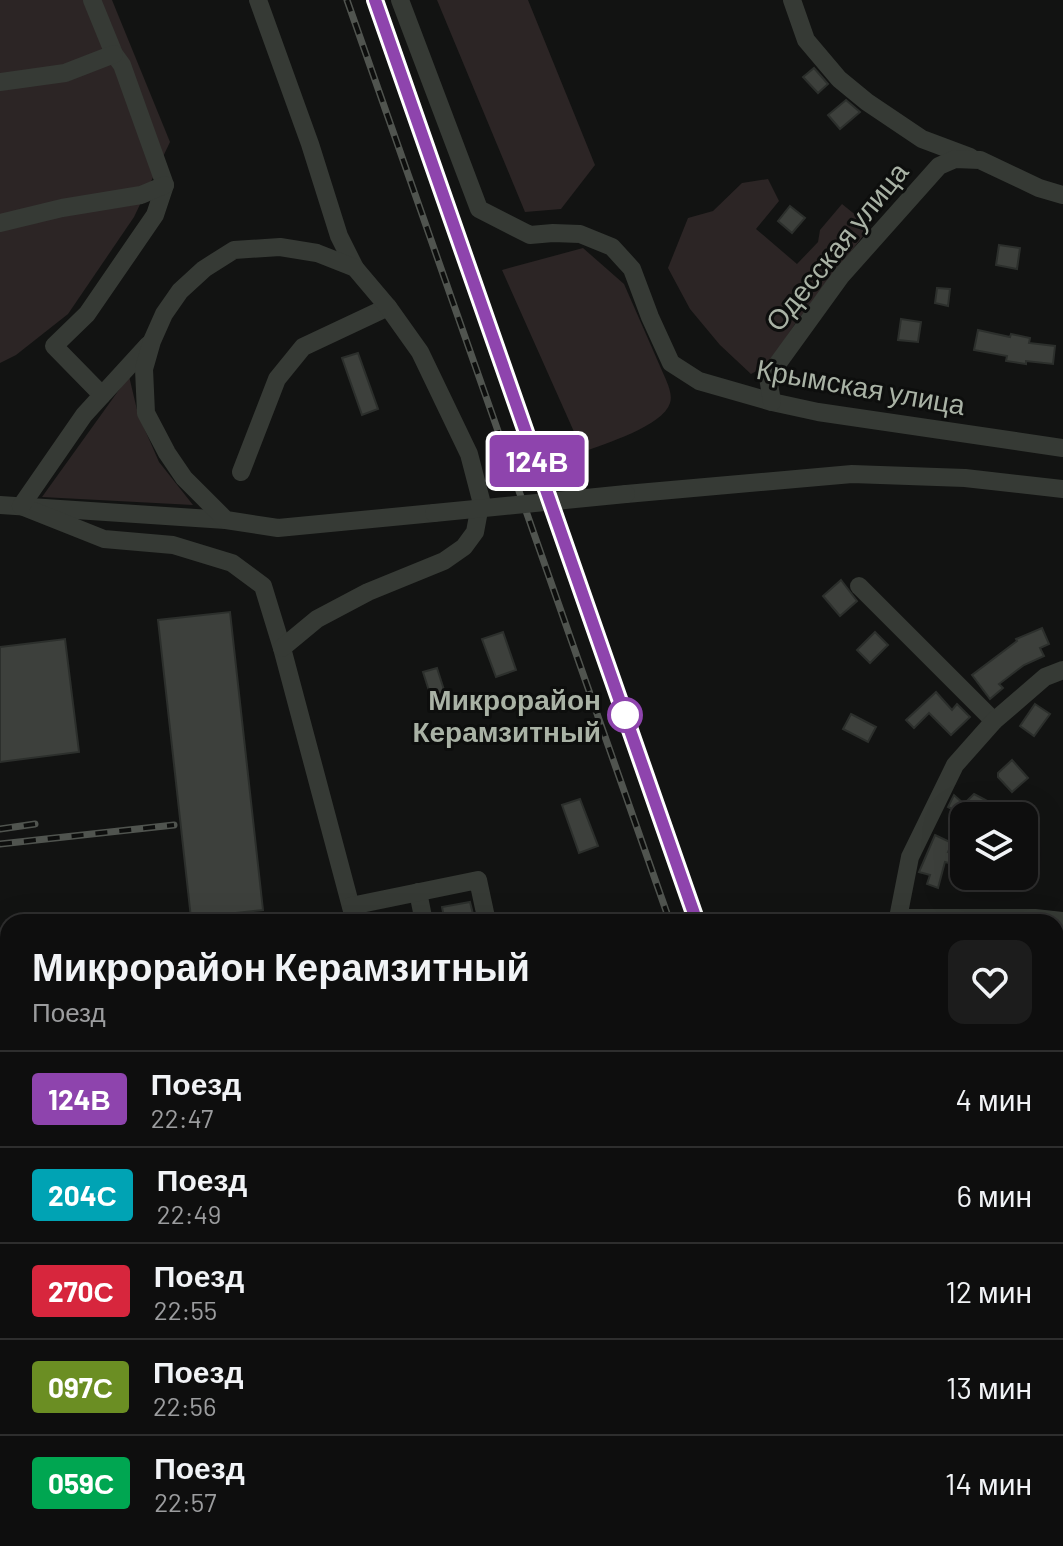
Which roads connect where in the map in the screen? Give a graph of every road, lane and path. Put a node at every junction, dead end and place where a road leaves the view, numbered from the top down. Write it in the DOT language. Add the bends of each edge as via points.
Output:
graph roads {
  1 [pos="92,0"];
  2 [pos="258,0"];
  3 [pos="400,0"];
  4 [pos="792,0"];
  5 [pos="114,54"];
  6 [pos="0,82"];
  7 [pos="980,160"];
  8 [pos="165,185"];
  9 [pos="1063,195"];
  10 [pos="0,223"];
  11 [pos="355,268"];
  12 [pos="388,307"];
  13 [pos="152,341"];
  14 [pos="102,395"];
  15 [pos="772,402"];
  16 [pos="1063,448"];
  17 [pos="241,472"];
  18 [pos="1063,489"];
  19 [pos="0,505"];
  20 [pos="21,506"];
  21 [pos="226,520"];
  22 [pos="859,586"];
  23 [pos="282,648"];
  24 [pos="1063,670"];
  25 [pos="994,721"];
  26 [pos="418,892"];
  27 [pos="353,914"];
  28 [pos="422,914"];
  29 [pos="485,914"];
  30 [pos="899,914"];
  1 -- 5 [label="street"];
  2 -- 11 [label="street" via="339,236"];
  3 -- 15 [label="street, Крымская улица" via="479,209 530,235 580,234 612,247 632,269 671,363 699,381"];
  4 -- 7 [label="street, Одесская улица" via="806,40 849,87 922,139"];
  5 -- 6 [label="street" via="65,73"];
  5 -- 8 [label="street"];
  7 -- 9 [label="street, Одесская улица"];
  7 -- 15 [label="street, Одесская улица" via="955,159 939,166 841,276 768,377"];
  8 -- 10 [label="street" via="141,195"];
  8 -- 14 [label="street" via="155,215 87,314 54,346"];
  11 -- 12 [label="street"];
  11 -- 13 [label="street" via="317,253 280,247 234,250 180,291"];
  12 -- 17 [label="street" via="303,347 277,379"];
  12 -- 23 [label="street" via="420,352 469,454 481,500 475,532 444,561 330,612"];
  13 -- 14 [label="street"];
  13 -- 21 [label="street" via="144,369 146,413 184,478"];
  14 -- 20 [label="street"];
  15 -- 16 [label="street, Крымская улица"];
  18 -- 21 [label="street, bridge" via="965,478 852,474 278,528"];
  19 -- 20 [label="street"];
  20 -- 21 [label="street"];
  20 -- 23 [label="street" via="104,539 173,545 232,563 263,586"];
  22 -- 25 [label="street"];
  23 -- 27 [label="street"];
  24 -- 25 [label="street" via="1045,677"];
  25 -- 30 [label="street" via="955,765 910,857"];
  26 -- 27 [label="street"];
  26 -- 28 [label="street"];
  26 -- 29 [label="street" via="478,880"];
}
